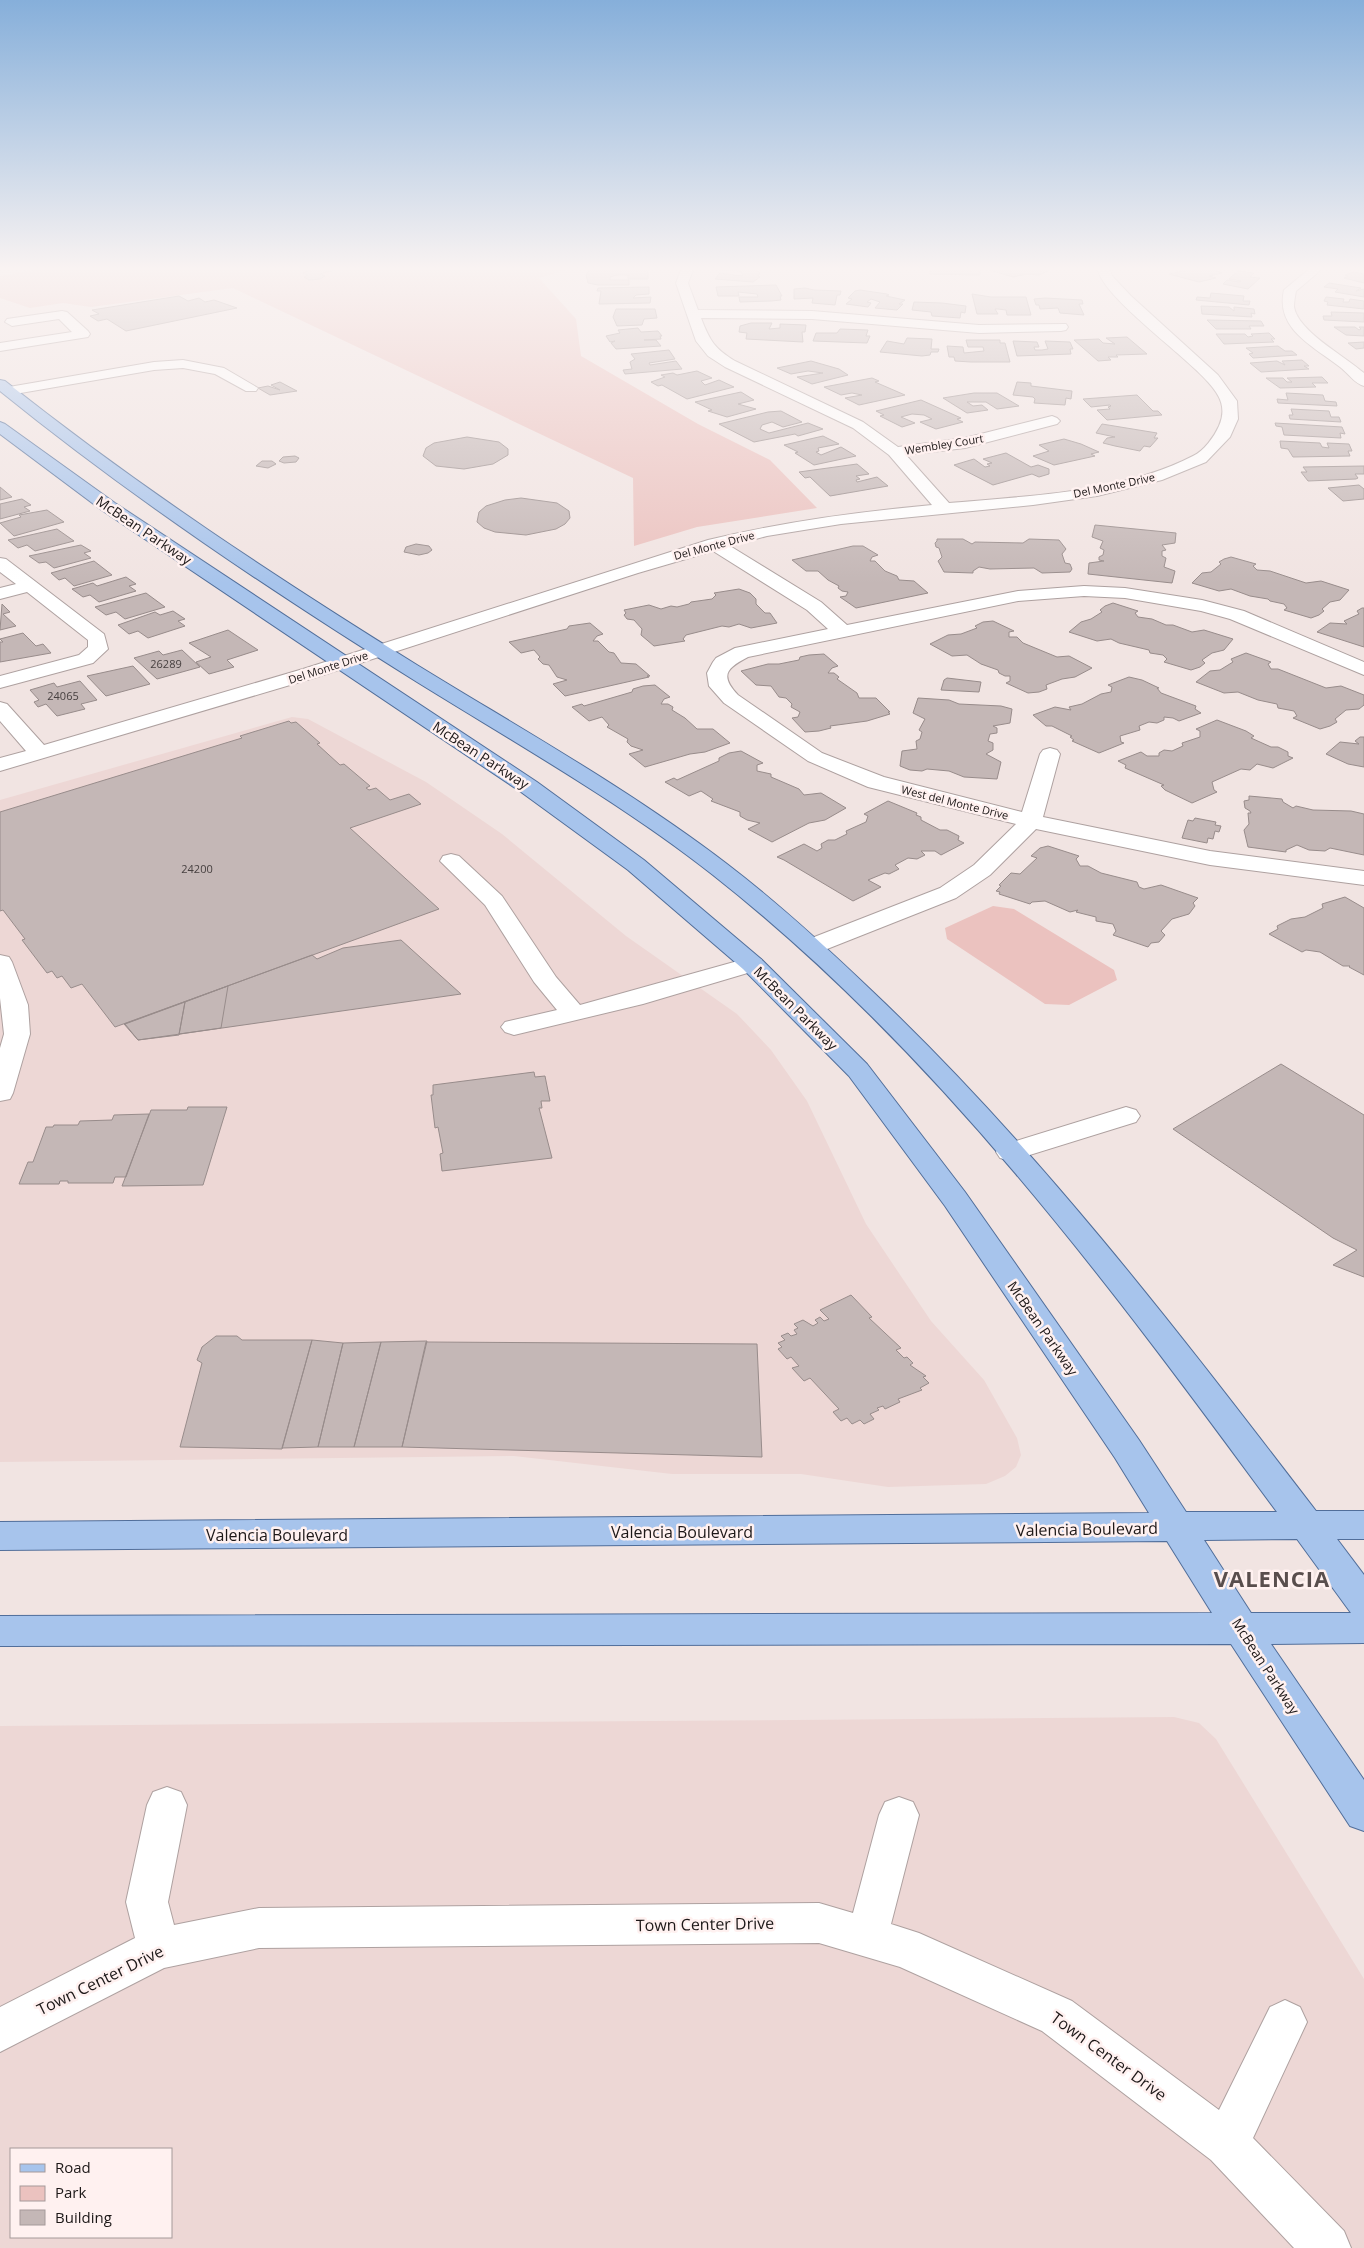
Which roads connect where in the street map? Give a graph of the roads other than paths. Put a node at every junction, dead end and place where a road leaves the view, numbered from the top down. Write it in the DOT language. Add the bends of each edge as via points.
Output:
graph roads {
  1 [pos="90,375"];
  2 [pos="228,375"];
  3 [pos="753,375"];
  4 [pos="1210,375"];
  5 [pos="4,387"];
  6 [pos="251,388"];
  7 [pos="1052,421"];
  8 [pos="0,427"];
  9 [pos="895,452"];
  10 [pos="944,508"];
  11 [pos="714,544"];
  12 [pos="0,563"];
  13 [pos="30,586"];
  14 [pos="0,594"];
  15 [pos="842,631"];
  16 [pos="381,650"];
  17 [pos="341,663"];
  18 [pos="1364,669"];
  19 [pos="0,682"];
  20 [pos="0,708"];
  21 [pos="40,754"];
  22 [pos="1050,754"];
  23 [pos="0,765"];
  24 [pos="1031,821"];
  25 [pos="451,861"];
  26 [pos="1364,878"];
  27 [pos="813,946"];
  28 [pos="0,962"];
  29 [pos="752,964"];
  30 [pos="574,1014"];
  31 [pos="514,1027"];
  32 [pos="0,1093"];
  33 [pos="1126,1116"];
  34 [pos="1010,1152"];
  35 [pos="1364,1525"];
  36 [pos="1307,1526"];
  37 [pos="1176,1528"];
  38 [pos="0,1536"];
  39 [pos="1364,1602"];
  40 [pos="1242,1628"];
  41 [pos="1364,1628"];
  42 [pos="0,1630"];
  43 [pos="167,1805"];
  44 [pos="1364,1814"];
  45 [pos="900,1815"];
  46 [pos="867,1937"];
  47 [pos="159,1948"];
  48 [pos="1285,2022"];
  49 [pos="0,2030"];
  50 [pos="1227,2144"];
  51 [pos="1328,2248"];
  1 -- 5 [label="street"];
  2 -- 6 [label="street"];
  3 -- 9 [label="street" via="858,425"];
  4 -- 10 [label="street, Del Monte Drive" via="1230,401 1230,419 1222,437 1200,459 1156,477 1097,491"];
  5 -- 16 [label="main road" via="134,487"];
  7 -- 9 [label="street, Wembley Court" via="965,443"];
  8 -- 17 [label="main road, McBean Parkway" via="109,507"];
  9 -- 10 [label="street"];
  10 -- 11 [label="street, Del Monte Drive" via="841,519 766,531"];
  11 -- 15 [label="street" via="814,606"];
  11 -- 16 [label="street, Del Monte Drive"];
  12 -- 13 [label="street"];
  13 -- 14 [label="street"];
  13 -- 19 [label="street" via="97,638 98,649 86,659"];
  15 -- 18 [label="street, West del Monte Drive" via="1018,596 1084,591 1125,593 1237,615"];
  15 -- 24 [label="street, West del Monte Drive" via="742,652 723,662 717,673 719,686 730,699 815,756 840,768 876,782"];
  16 -- 17 [label="street, Del Monte Drive"];
  16 -- 27 [label="main road" via="596,782 720,869"];
  17 -- 21 [label="street, Del Monte Drive"];
  17 -- 29 [label="main road, McBean Parkway" via="529,787 628,860"];
  20 -- 21 [label="street"];
  21 -- 23 [label="street, Del Monte Drive"];
  22 -- 24 [label="street"];
  24 -- 26 [label="street, West del Monte Drive" via="1210,858"];
  24 -- 27 [label="street" via="982,870 948,893"];
  25 -- 30 [label="street" via="494,901 548,982"];
  27 -- 34 [label="main road" via="896,1026"];
  28 -- 32 [label="street" via="15,1005 17,1034"];
  29 -- 30 [label="street" via="688,985"];
  29 -- 37 [label="main road, McBean Parkway" via="864,1077 960,1206 1127,1449"];
  30 -- 31 [label="street"];
  33 -- 34 [label="street"];
  34 -- 36 [label="main road" via="1114,1275"];
  35 -- 36 [label="main road, Valencia Boulevard"];
  36 -- 37 [label="main road, Valencia Boulevard"];
  36 -- 39 [label="main road"];
  37 -- 38 [label="main road, Valencia Boulevard"];
  37 -- 40 [label="main road, McBean Parkway"];
  40 -- 41 [label="main road"];
  40 -- 42 [label="main road"];
  40 -- 44 [label="main road, McBean Parkway"];
  43 -- 47 [label="street" via="147,1902"];
  45 -- 46 [label="street"];
  46 -- 47 [label="street, Town Center Drive" via="820,1923 259,1928"];
  46 -- 50 [label="street, Town Center Drive" via="904,1948 1057,2016"];
  47 -- 49 [label="street, Town Center Drive"];
  48 -- 50 [label="street"];
  50 -- 51 [label="street, Town Center Drive"];
}
